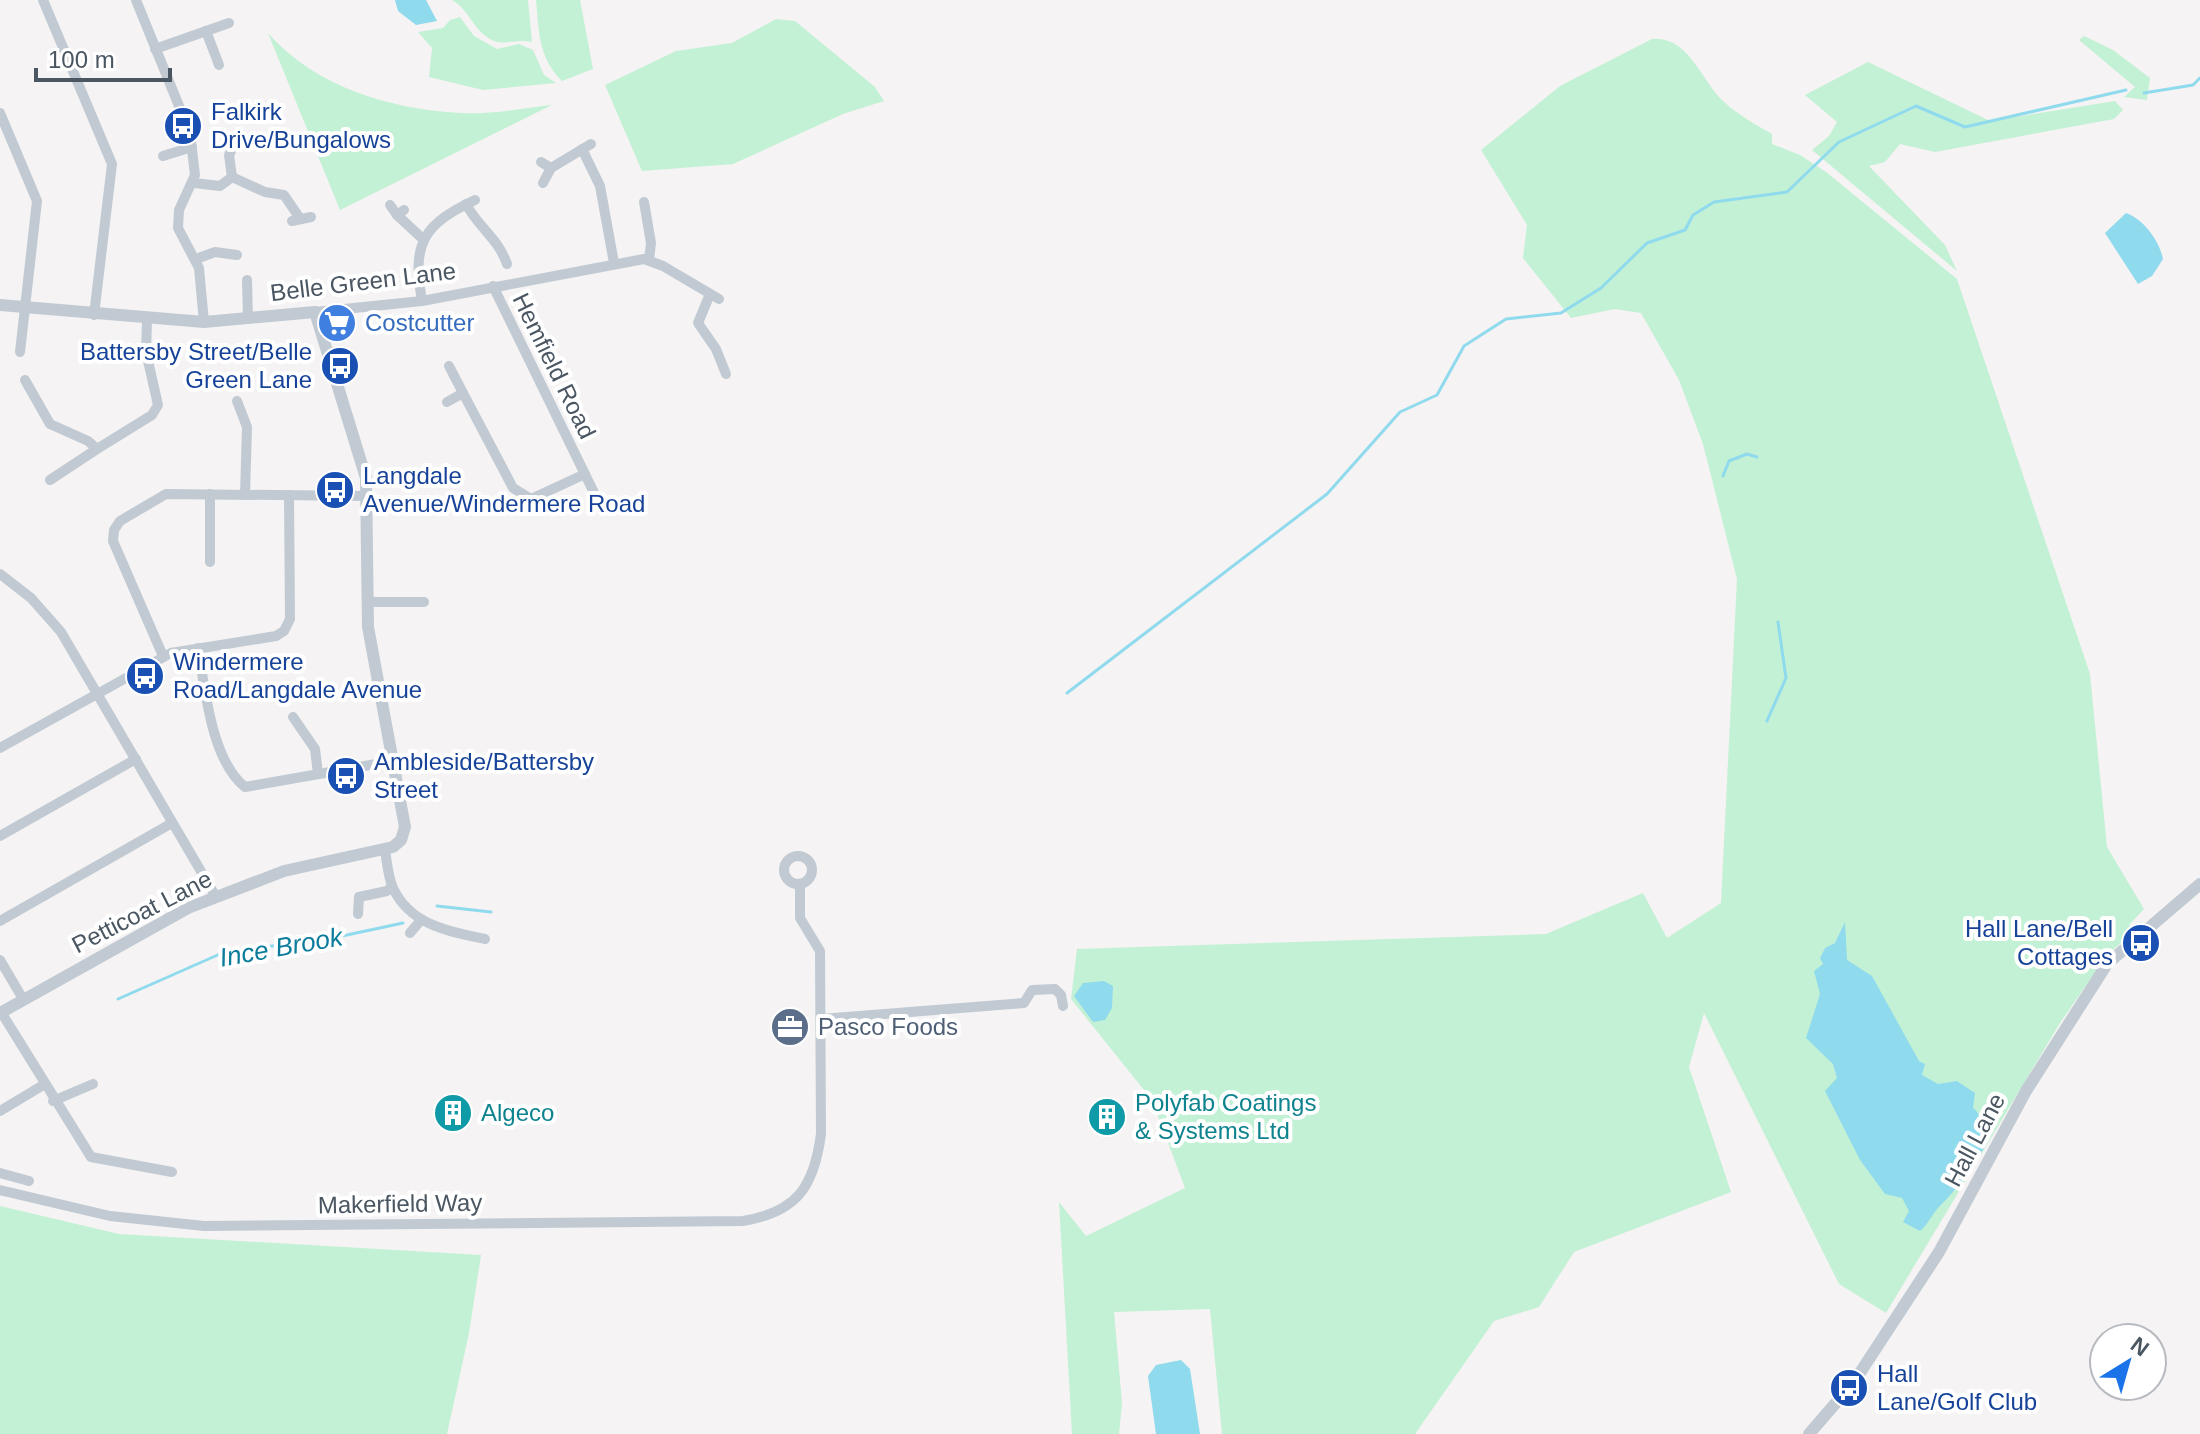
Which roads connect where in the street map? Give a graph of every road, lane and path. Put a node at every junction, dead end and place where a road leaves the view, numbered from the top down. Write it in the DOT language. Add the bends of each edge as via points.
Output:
graph roads {
  1 [pos="43,0"];
  2 [pos="136,0"];
  3 [pos="221,22"];
  4 [pos="206,31"];
  5 [pos="155,49"];
  6 [pos="219,65"];
  7 [pos="0,113"];
  8 [pos="240,130"];
  9 [pos="192,147"];
  10 [pos="163,156"];
  11 [pos="232,177"];
  12 [pos="194,183"];
  13 [pos="543,183"];
  14 [pos="644,202"];
  15 [pos="397,210"];
  16 [pos="301,219"];
  17 [pos="424,240"];
  18 [pos="237,255"];
  19 [pos="196,259"];
  20 [pos="649,260"];
  21 [pos="614,263"];
  22 [pos="507,264"];
  23 [pos="247,280"];
  24 [pos="493,286"];
  25 [pos="422,301"];
  26 [pos="0,305"];
  27 [pos="23,308"];
  28 [pos="315,312"];
  29 [pos="94,315"];
  30 [pos="248,319"];
  31 [pos="147,320"];
  32 [pos="204,322"];
  33 [pos="20,352"];
  34 [pos="449,366"];
  35 [pos="726,374"];
  36 [pos="25,380"];
  37 [pos="463,393"];
  38 [pos="237,401"];
  39 [pos="447,402"];
  40 [pos="97,449"];
  41 [pos="585,474"];
  42 [pos="50,480"];
  43 [pos="210,494"];
  44 [pos="245,495"];
  45 [pos="289,495"];
  46 [pos="368,496"];
  47 [pos="601,507"];
  48 [pos="210,562"];
  49 [pos="0,574"];
  50 [pos="369,602"];
  51 [pos="424,602"];
  52 [pos="198,648"];
  53 [pos="163,656"];
  54 [pos="98,693"];
  55 [pos="293,717"];
  56 [pos="0,748"];
  57 [pos="136,759"];
  58 [pos="393,761"];
  59 [pos="318,774"];
  60 [pos="172,823"];
  61 [pos="0,836"];
  62 [pos="385,850"];
  63 [pos="800,884"];
  64 [pos="2200,884"];
  65 [pos="392,886"];
  66 [pos="216,897"];
  67 [pos="358,914"];
  68 [pos="421,920"];
  69 [pos="0,921"];
  70 [pos="410,933"];
  71 [pos="485,939"];
  72 [pos="0,960"];
  73 [pos="23,999"];
  74 [pos="1063,1006"];
  75 [pos="1,1012"];
  76 [pos="821,1019"];
  77 [pos="45,1084"];
  78 [pos="93,1084"];
  79 [pos="53,1101"];
  80 [pos="0,1111"];
  81 [pos="172,1172"];
  82 [pos="0,1173"];
  83 [pos="29,1181"];
  84 [pos="0,1190"];
  85 [pos="1809,1434"];
  1 -- 29 [label="street" via="112,164"];
  2 -- 5 [label="street"];
  3 -- 4 [label="street"];
  4 -- 5 [label="street"];
  4 -- 6 [label="street"];
  5 -- 9 [label="street" via="181,103"];
  7 -- 27 [label="street" via="37,201"];
  8 -- 11 [label="street" via="229,155"];
  9 -- 10 [label="street"];
  9 -- 12 [label="street"];
  11 -- 12 [label="street" via="220,186"];
  11 -- 16 [label="street" via="284,195"];
  12 -- 19 [label="street" via="177,222"];
  13 -- 21 [label="street" via="546,165 586,146 600,186"];
  14 -- 20 [label="street"];
  15 -- 17 [label="street"];
  17 -- 22 [label="street" via="444,216 471,202 475,221 501,248"];
  17 -- 25 [label="street" via="416,262"];
  18 -- 19 [label="street"];
  19 -- 32 [label="street"];
  20 -- 21 [label="street, Belle Green Lane"];
  20 -- 35 [label="street" via="714,297 698,323"];
  21 -- 24 [label="street, Belle Green Lane"];
  23 -- 30 [label="street"];
  24 -- 25 [label="street, Belle Green Lane"];
  24 -- 41 [label="street, Hemfield Road"];
  25 -- 28 [label="street, Belle Green Lane"];
  26 -- 27 [label="street, Belle Green Lane"];
  27 -- 29 [label="street, Belle Green Lane"];
  27 -- 33 [label="street"];
  28 -- 30 [label="street, Belle Green Lane"];
  28 -- 46 [label="street"];
  29 -- 31 [label="street, Belle Green Lane"];
  30 -- 32 [label="street, Belle Green Lane"];
  31 -- 32 [label="street, Belle Green Lane"];
  31 -- 40 [label="street" via="146,352 158,405 152,415"];
  34 -- 37 [label="street"];
  36 -- 40 [label="street" via="50,424"];
  37 -- 39 [label="street"];
  37 -- 41 [label="street" via="513,488 531,499"];
  38 -- 44 [label="street" via="247,412"];
  40 -- 42 [label="street"];
  41 -- 47 [label="street, Hemfield Road"];
  43 -- 44 [label="street"];
  43 -- 48 [label="street"];
  43 -- 53 [label="street" via="159,496 114,530 113,541"];
  44 -- 45 [label="street"];
  45 -- 46 [label="street"];
  45 -- 52 [label="street" via="287,628 276,636"];
  46 -- 50 [label="street"];
  49 -- 54 [label="street" via="61,632"];
  50 -- 51 [label="street"];
  50 -- 58 [label="street" via="368,627"];
  52 -- 53 [label="street"];
  52 -- 59 [label="street" via="212,726 236,780 245,787 261,786"];
  53 -- 54 [label="street"];
  54 -- 56 [label="street"];
  54 -- 57 [label="street"];
  55 -- 59 [label="street" via="315,749"];
  57 -- 60 [label="street"];
  57 -- 61 [label="street"];
  58 -- 59 [label="street"];
  58 -- 62 [label="street, Petticoat Lane" via="405,827 401,840"];
  60 -- 66 [label="street"];
  60 -- 69 [label="street"];
  62 -- 65 [label="street"];
  62 -- 66 [label="street, Petticoat Lane" via="318,862"];
  63 -- 76 [label="street" via="800,918 820,951"];
  64 -- 85 [label="street, Hall Lane" via="2107,964 2026,1091 1939,1252 1854,1382"];
  65 -- 67 [label="street" via="359,897"];
  65 -- 68 [label="street"];
  66 -- 73 [label="street, Petticoat Lane"];
  68 -- 70 [label="street"];
  68 -- 71 [label="street"];
  72 -- 73 [label="street"];
  73 -- 75 [label="street, Petticoat Lane"];
  74 -- 76 [label="street" via="1055,989 1032,990 1024,1003"];
  75 -- 77 [label="street"];
  76 -- 84 [label="street, Makerfield Way" via="819,1146 811,1180 782,1210 743,1221 173,1224 110,1216"];
  77 -- 79 [label="street"];
  77 -- 80 [label="street"];
  78 -- 79 [label="street"];
  79 -- 81 [label="street" via="91,1157"];
  82 -- 83 [label="street"];
}
